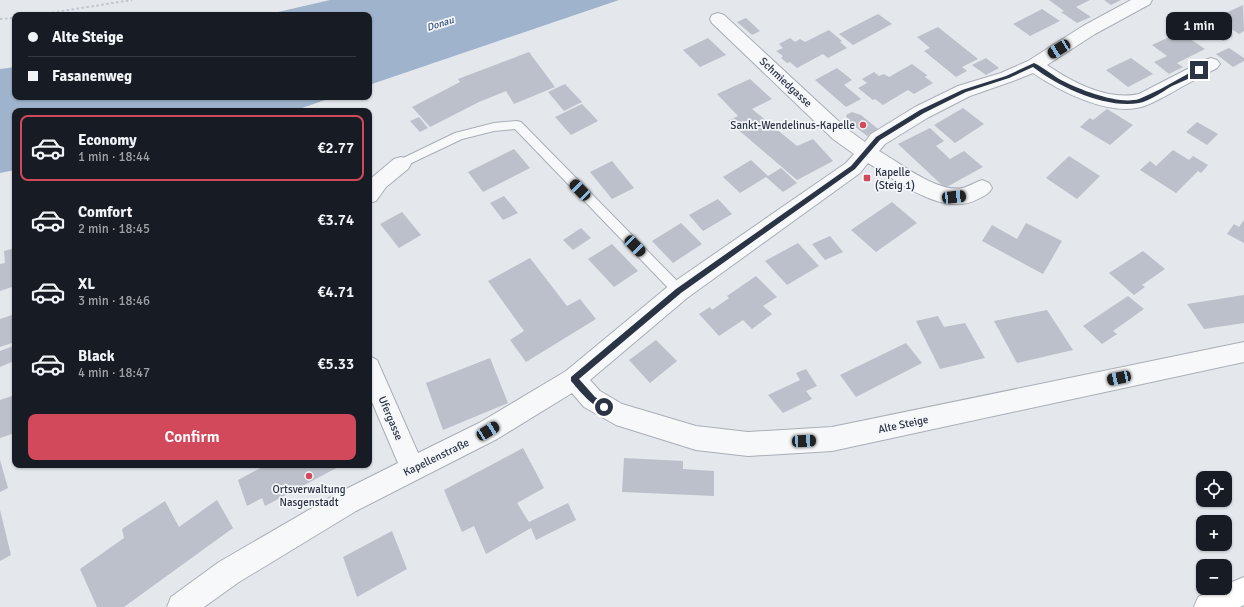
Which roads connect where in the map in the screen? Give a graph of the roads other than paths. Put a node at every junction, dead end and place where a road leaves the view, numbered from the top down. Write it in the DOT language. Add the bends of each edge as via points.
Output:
graph roads {
  1 [pos="1144,0"];
  2 [pos="718,19"];
  3 [pos="1211,64"];
  4 [pos="1034,65"];
  5 [pos="867,153"];
  6 [pos="401,164"];
  7 [pos="982,188"];
  8 [pos="372,191"];
  9 [pos="679,291"];
  10 [pos="1244,352"];
  11 [pos="372,374"];
  12 [pos="574,379"];
  13 [pos="412,468"];
  14 [pos="1244,591"];
  15 [pos="180,607"];
  16 [pos="1208,607"];
  1 -- 4 [label="street, Kapellenstraße" via="1089,30"];
  2 -- 5 [label="street, Schmiedgasse" via="840,134"];
  3 -- 4 [label="street" via="1139,101 1123,102 1065,85"];
  4 -- 5 [label="street, Kapellenstraße" via="964,91 922,112 878,139"];
  5 -- 7 [label="street, Schmiedgasse" via="918,184 941,194 967,196"];
  5 -- 9 [label="street, Kapellenstraße" via="853,168"];
  6 -- 8 [label="street"];
  6 -- 9 [label="lane" via="459,136 494,127 517,125"];
  9 -- 12 [label="street, Kapellenstraße"];
  10 -- 12 [label="street, Alte Steige" via="832,439 748,444 696,438 616,414 592,399"];
  11 -- 13 [label="street, Ufergasse"];
  12 -- 13 [label="street, Kapellenstraße" via="488,431"];
  13 -- 15 [label="street, Kapellenstraße" via="347,502 229,572"];
  14 -- 16 [label="main road"];
}
